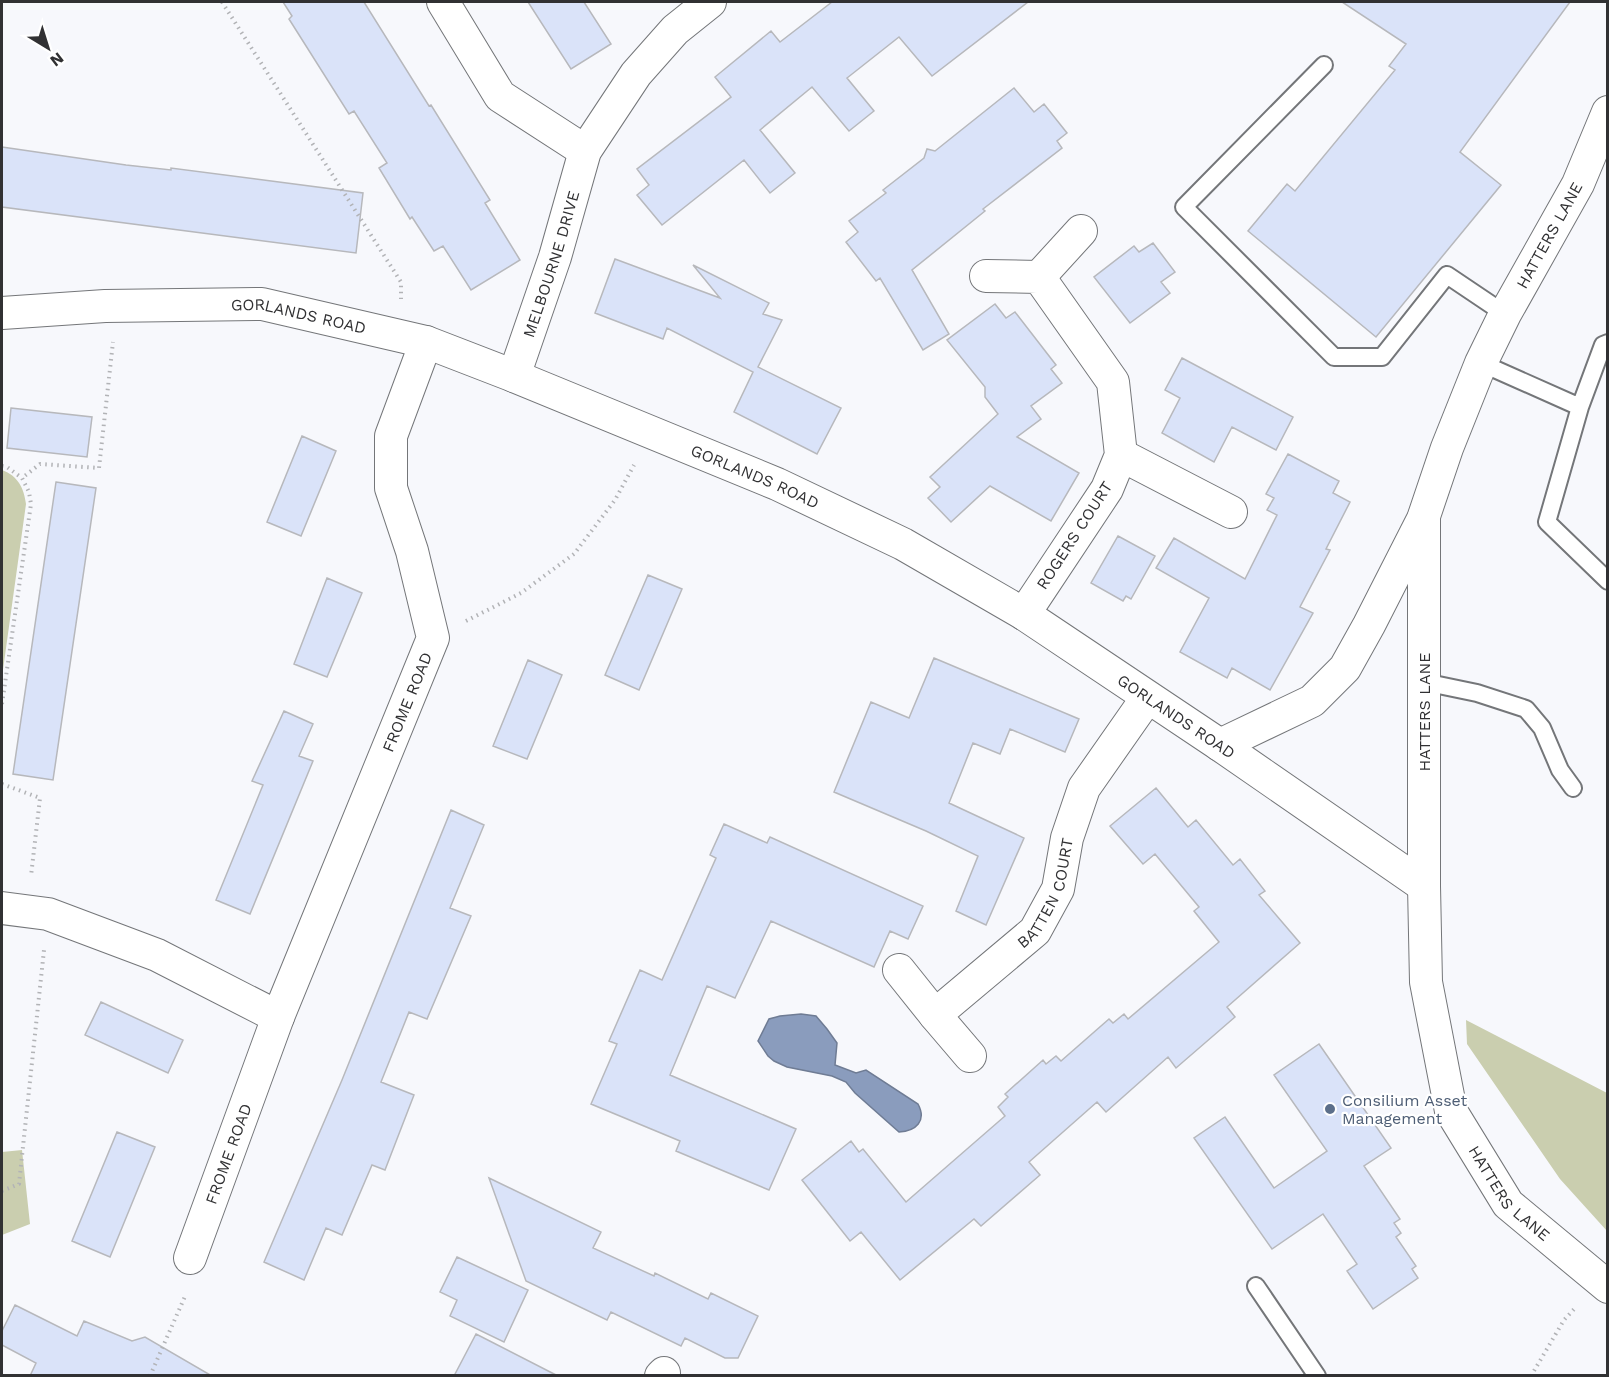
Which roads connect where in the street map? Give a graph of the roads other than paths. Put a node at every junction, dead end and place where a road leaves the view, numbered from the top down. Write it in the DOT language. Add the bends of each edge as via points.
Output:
graph roads {
  1 [pos="443,2"];
  2 [pos="710,2"];
  3 [pos="1324,65"];
  4 [pos="1608,112"];
  5 [pos="585,151"];
  6 [pos="1081,231"];
  7 [pos="986,276"];
  8 [pos="1039,276"];
  9 [pos="2,313"];
  10 [pos="1505,314"];
  11 [pos="413,338"];
  12 [pos="1608,342"];
  13 [pos="1481,363"];
  14 [pos="514,376"];
  15 [pos="1580,407"];
  16 [pos="1121,455"];
  17 [pos="1231,512"];
  18 [pos="1424,516"];
  19 [pos="1608,581"];
  20 [pos="1024,614"];
  21 [pos="1424,682"];
  22 [pos="1148,698"];
  23 [pos="1220,745"];
  24 [pos="1573,788"];
  25 [pos="1424,886"];
  26 [pos="25,911"];
  27 [pos="899,970"];
  28 [pos="935,1015"];
  29 [pos="278,1017"];
  30 [pos="970,1056"];
  31 [pos="190,1258"];
  32 [pos="1603,1284"];
  33 [pos="1256,1286"];
  34 [pos="1317,1376"];
  1 -- 5 [label="street" via="500,96"];
  2 -- 5 [label="street, MELBOURNE DRIVE" via="675,30 636,74"];
  3 -- 10 [label="lane" via="1184,207 1334,357 1382,357 1448,275"];
  4 -- 10 [label="street, HATTERS LANE" via="1578,184"];
  5 -- 14 [label="street, MELBOURNE DRIVE" via="555,257"];
  6 -- 8 [label="street"];
  7 -- 8 [label="street"];
  8 -- 16 [label="street, ROGERS COURT" via="1113,382"];
  9 -- 11 [label="street, GORLANDS ROAD" via="262,304"];
  10 -- 13 [label="street, HATTERS LANE"];
  11 -- 14 [label="street, GORLANDS ROAD"];
  11 -- 29 [label="street, FROME ROAD" via="391,436 391,488 412,551 433,638"];
  12 -- 15 [label="lane"];
  13 -- 15 [label="lane"];
  13 -- 18 [label="street, HATTERS LANE"];
  14 -- 20 [label="street, GORLANDS ROAD" via="777,484 903,544"];
  15 -- 19 [label="lane" via="1546,522"];
  16 -- 17 [label="street"];
  16 -- 20 [label="street, ROGERS COURT" via="1107,489"];
  18 -- 21 [label="street, HATTERS LANE"];
  18 -- 23 [label="street" via="1345,668 1312,701"];
  20 -- 22 [label="street, GORLANDS ROAD"];
  21 -- 24 [label="lane" via="1526,709 1542,728 1560,771"];
  21 -- 25 [label="street, HATTERS LANE"];
  22 -- 23 [label="street, GORLANDS ROAD"];
  22 -- 28 [label="street, BATTEN COURT" via="1084,788 1067,838 1058,889 1035,931"];
  23 -- 25 [label="street, GORLANDS ROAD"];
  25 -- 32 [label="street, HATTERS LANE" via="1426,982 1451,1111 1508,1204"];
  26 -- 29 [label="street" via="157,955"];
  27 -- 28 [label="street"];
  28 -- 30 [label="street"];
  29 -- 31 [label="street, FROME ROAD"];
  33 -- 34 [label="lane"];
}
